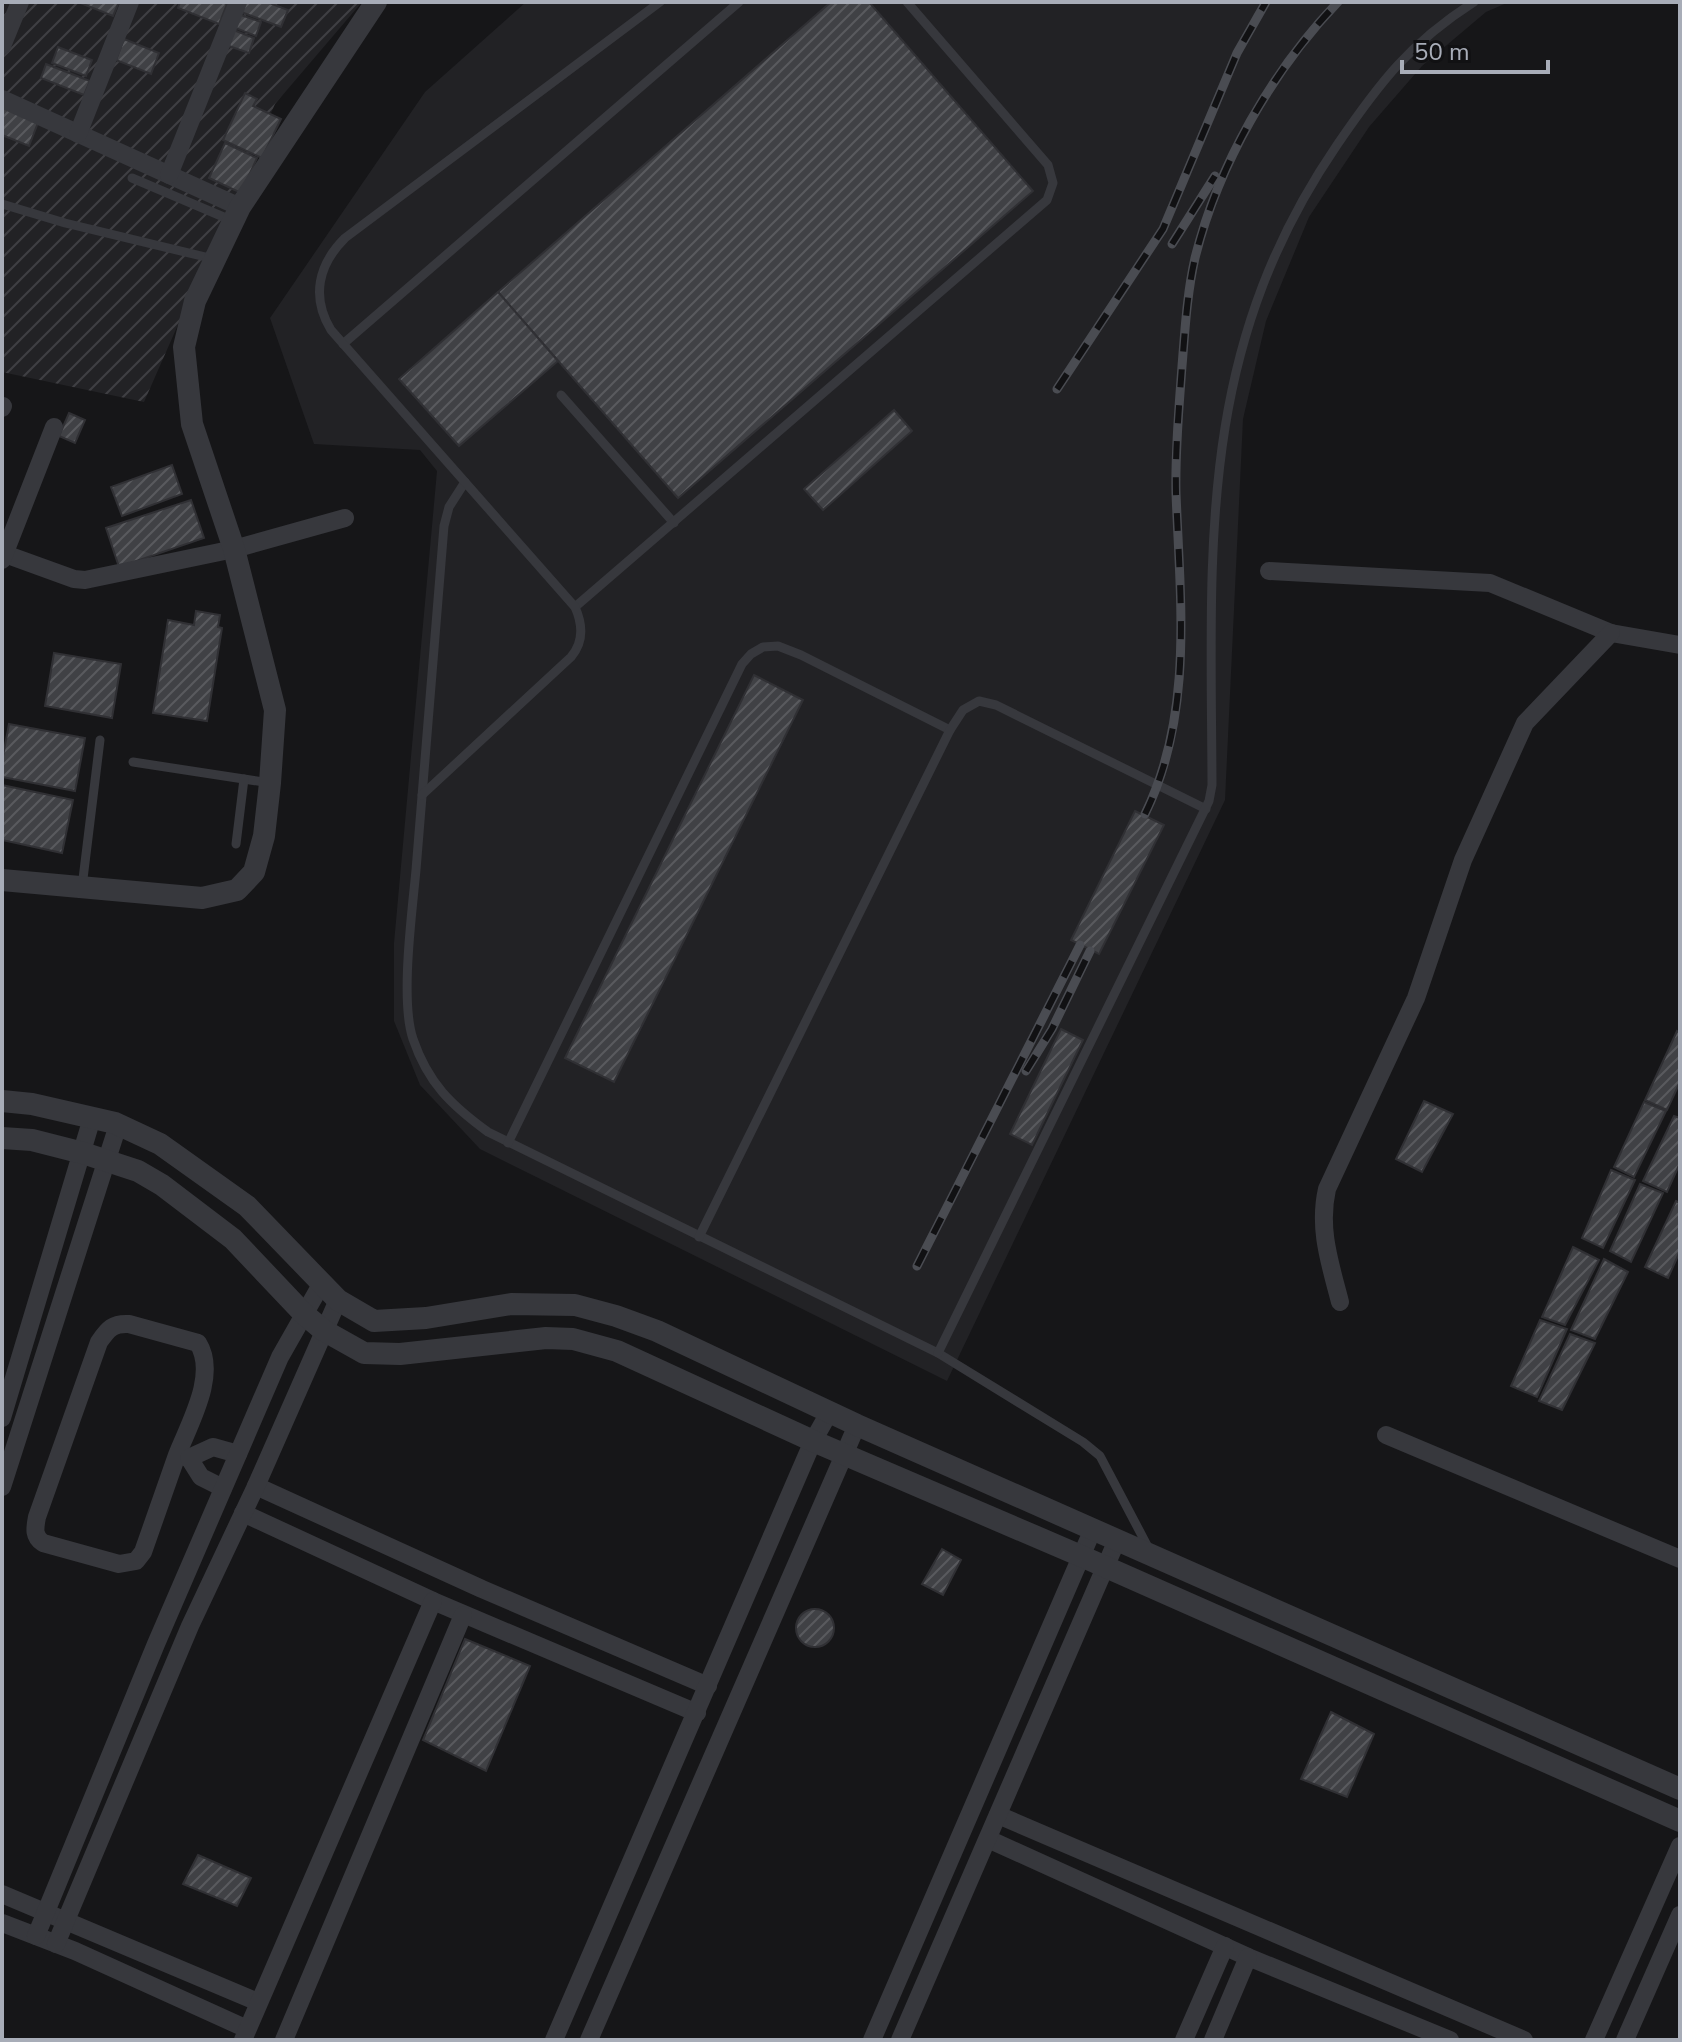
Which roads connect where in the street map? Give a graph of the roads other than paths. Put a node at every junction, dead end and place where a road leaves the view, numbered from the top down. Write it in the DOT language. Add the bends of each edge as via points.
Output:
graph roads {
  1 [pos="20,2"];
  2 [pos="130,2"];
  3 [pos="238,2"];
  4 [pos="376,2"];
  5 [pos="660,2"];
  6 [pos="739,2"];
  7 [pos="907,2"];
  8 [pos="1474,2"];
  9 [pos="2,46"];
  10 [pos="2,99"];
  11 [pos="78,134"];
  12 [pos="169,175"];
  13 [pos="132,178"];
  14 [pos="2,204"];
  15 [pos="237,214"];
  16 [pos="214,259"];
  17 [pos="343,344"];
  18 [pos="561,395"];
  19 [pos="54,427"];
  20 [pos="465,482"];
  21 [pos="345,518"];
  22 [pos="674,523"];
  23 [pos="234,549"];
  24 [pos="3,556"];
  25 [pos="1269,571"];
  26 [pos="575,607"];
  27 [pos="1611,633"];
  28 [pos="1680,645"];
  29 [pos="950,730"];
  30 [pos="100,740"];
  31 [pos="133,762"];
  32 [pos="244,779"];
  33 [pos="270,783"];
  34 [pos="422,795"];
  35 [pos="1206,809"];
  36 [pos="236,844"];
  37 [pos="2,880"];
  38 [pos="82,887"];
  39 [pos="2,1101"];
  40 [pos="92,1118"];
  41 [pos="118,1125"];
  42 [pos="2,1138"];
  43 [pos="508,1143"];
  44 [pos="83,1153"];
  45 [pos="108,1161"];
  46 [pos="699,1237"];
  47 [pos="322,1283"];
  48 [pos="338,1300"];
  49 [pos="1340,1302"];
  50 [pos="304,1314"];
  51 [pos="323,1330"];
  52 [pos="938,1353"];
  53 [pos="830,1411"];
  54 [pos="2,1418"];
  55 [pos="857,1425"];
  56 [pos="1386,1435"];
  57 [pos="813,1441"];
  58 [pos="843,1453"];
  59 [pos="238,1454"];
  60 [pos="183,1457"];
  61 [pos="256,1486"];
  62 [pos="2,1487"];
  63 [pos="223,1488"];
  64 [pos="243,1513"];
  65 [pos="1093,1529"];
  66 [pos="1117,1540"];
  67 [pos="1081,1556"];
  68 [pos="1152,1556"];
  69 [pos="1680,1559"];
  70 [pos="1106,1568"];
  71 [pos="433,1601"];
  72 [pos="463,1615"];
  73 [pos="708,1686"];
  74 [pos="697,1713"];
  75 [pos="1680,1789"];
  76 [pos="998,1815"];
  77 [pos="1680,1821"];
  78 [pos="988,1839"];
  79 [pos="1680,1846"];
  80 [pos="2,1894"];
  81 [pos="45,1913"];
  82 [pos="1680,1915"];
  83 [pos="64,1921"];
  84 [pos="2,1923"];
  85 [pos="36,1936"];
  86 [pos="1280,1937"];
  87 [pos="56,1944"];
  88 [pos="1225,1946"];
  89 [pos="1248,1957"];
  90 [pos="1269,1965"];
  91 [pos="258,2002"];
  92 [pos="245,2034"];
  93 [pos="284,2040"];
  94 [pos="554,2040"];
  95 [pos="589,2040"];
  96 [pos="872,2040"];
  97 [pos="900,2040"];
  98 [pos="1184,2040"];
  99 [pos="1213,2040"];
  100 [pos="1450,2040"];
  101 [pos="1524,2040"];
  102 [pos="1594,2040"];
  103 [pos="1625,2040"];
  1 -- 9 [label="street"];
  2 -- 11 [label="street"];
  3 -- 12 [label="street"];
  4 -- 15 [label="street"];
  5 -- 17 [label="lane" via="335,249 321,273 320,306"];
  6 -- 17 [label="lane"];
  7 -- 22 [label="lane" via="1048,165 1051,192"];
  8 -- 35 [label="lane" via="1417,44 1372,94 1298,208 1247,329 1225,416 1215,494 1212,785"];
  10 -- 11 [label="street"];
  11 -- 12 [label="street"];
  12 -- 15 [label="street"];
  13 -- 15 [label="lane"];
  14 -- 16 [label="lane"];
  15 -- 16 [label="street"];
  16 -- 23 [label="street" via="195,301 184,347 192,424"];
  17 -- 20 [label="lane"];
  18 -- 22 [label="lane"];
  19 -- 24 [label="street"];
  20 -- 26 [label="lane"];
  20 -- 34 [label="lane" via="444,526"];
  21 -- 23 [label="street"];
  22 -- 26 [label="lane"];
  23 -- 24 [label="street" via="85,580"];
  23 -- 33 [label="street" via="275,710"];
  25 -- 27 [label="street" via="1490,583"];
  26 -- 34 [label="lane" via="582,629 577,650"];
  27 -- 28 [label="street"];
  27 -- 49 [label="street" via="1525,723 1463,860 1416,998 1327,1189 1322,1212"];
  29 -- 35 [label="lane" via="963,710 984,701"];
  29 -- 43 [label="lane" via="789,650 771,646 751,654"];
  29 -- 46 [label="lane"];
  30 -- 38 [label="lane"];
  31 -- 32 [label="lane"];
  32 -- 33 [label="lane"];
  32 -- 36 [label="lane"];
  33 -- 38 [label="street" via="254,872 237,890 202,898"];
  34 -- 43 [label="lane" via="407,1004 412,1037 442,1095"];
  35 -- 52 [label="lane"];
  37 -- 38 [label="street"];
  39 -- 40 [label="street"];
  40 -- 41 [label="street"];
  40 -- 44 [label="street"];
  41 -- 45 [label="street"];
  41 -- 47 [label="street" via="160,1144 247,1206"];
  42 -- 44 [label="street"];
  43 -- 46 [label="lane"];
  44 -- 45 [label="street"];
  44 -- 54 [label="street"];
  45 -- 50 [label="street" via="162,1185 233,1239"];
  45 -- 62 [label="street"];
  46 -- 52 [label="lane"];
  47 -- 48 [label="street"];
  47 -- 50 [label="street"];
  48 -- 51 [label="street"];
  48 -- 53 [label="street" via="374,1321 511,1304 575,1305 657,1331"];
  50 -- 51 [label="street"];
  50 -- 59 [label="street"];
  51 -- 57 [label="street" via="364,1353 573,1339 640,1359"];
  51 -- 61 [label="street"];
  52 -- 68 [label="lane" via="1100,1456"];
  53 -- 55 [label="street"];
  53 -- 57 [label="street"];
  55 -- 58 [label="street"];
  55 -- 65 [label="street"];
  56 -- 69 [label="street"];
  57 -- 58 [label="street"];
  57 -- 73 [label="street"];
  58 -- 67 [label="street"];
  58 -- 95 [label="street"];
  59 -- 60 [label="street" via="213,1447"];
  59 -- 63 [label="street"];
  60 -- 60 [label="street" via="136,1561 119,1564 37,1538 37,1517 108,1328 129,1324 198,1343 203,1350 206,1377"];
  60 -- 63 [label="street" via="201,1477"];
  61 -- 64 [label="street"];
  61 -- 73 [label="street"];
  63 -- 81 [label="street"];
  64 -- 71 [label="street"];
  64 -- 83 [label="street"];
  65 -- 66 [label="street"];
  65 -- 67 [label="street"];
  66 -- 68 [label="street"];
  66 -- 70 [label="street"];
  67 -- 70 [label="street"];
  67 -- 96 [label="street"];
  68 -- 75 [label="street"];
  70 -- 76 [label="street"];
  70 -- 77 [label="street"];
  71 -- 72 [label="street"];
  71 -- 91 [label="street"];
  72 -- 74 [label="street"];
  72 -- 93 [label="street"];
  73 -- 74 [label="street"];
  74 -- 94 [label="street"];
  76 -- 78 [label="street"];
  76 -- 86 [label="street"];
  78 -- 88 [label="street"];
  78 -- 97 [label="street"];
  79 -- 102 [label="street"];
  80 -- 81 [label="street"];
  81 -- 83 [label="street"];
  81 -- 85 [label="street"];
  82 -- 103 [label="street"];
  83 -- 87 [label="street"];
  83 -- 91 [label="street"];
  84 -- 85 [label="street"];
  85 -- 87 [label="street"];
  86 -- 90 [label="street"];
  86 -- 101 [label="street"];
  87 -- 92 [label="street"];
  88 -- 89 [label="street"];
  88 -- 98 [label="street"];
  89 -- 90 [label="street"];
  89 -- 99 [label="street"];
  90 -- 100 [label="street"];
  91 -- 92 [label="street"];
}
